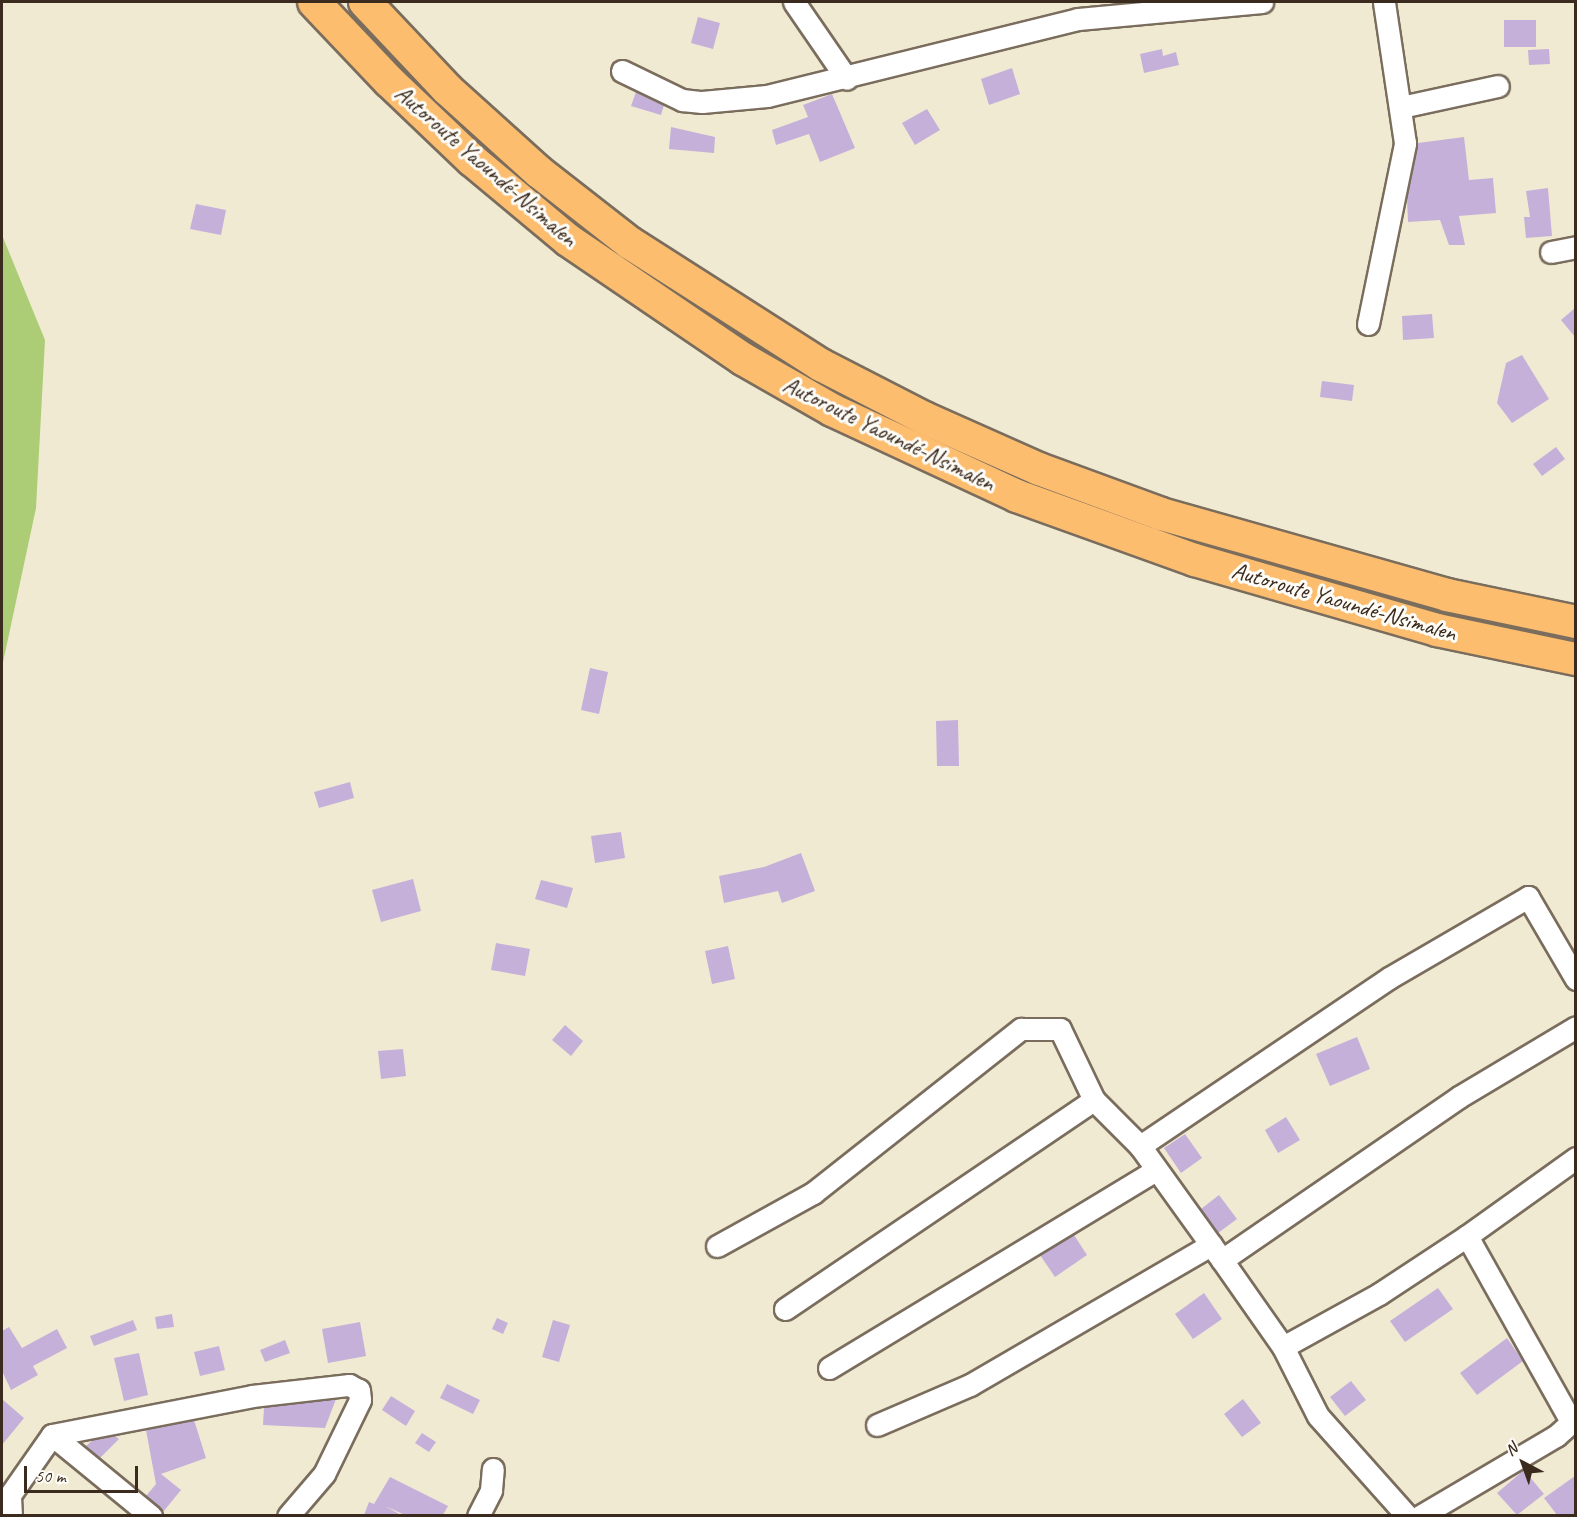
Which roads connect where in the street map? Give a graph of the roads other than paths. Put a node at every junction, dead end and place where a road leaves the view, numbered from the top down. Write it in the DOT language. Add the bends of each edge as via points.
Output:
graph roads {
  1 [pos="314,2"];
  2 [pos="366,2"];
  3 [pos="794,2"];
  4 [pos="1262,2"];
  5 [pos="1384,2"];
  6 [pos="1202,3"];
  7 [pos="622,71"];
  8 [pos="847,79"];
  9 [pos="1498,86"];
  10 [pos="1401,107"];
  11 [pos="1575,247"];
  12 [pos="1551,252"];
  13 [pos="1368,324"];
  14 [pos="1575,622"];
  15 [pos="1575,659"];
  16 [pos="1575,979"];
  17 [pos="1575,1027"];
  18 [pos="1094,1100"];
  19 [pos="1140,1146"];
  20 [pos="1575,1158"];
  21 [pos="1156,1170"];
  22 [pos="1467,1236"];
  23 [pos="717,1246"];
  24 [pos="1217,1253"];
  25 [pos="785,1309"];
  26 [pos="1283,1347"];
  27 [pos="829,1368"];
  28 [pos="1574,1420"];
  29 [pos="877,1425"];
  30 [pos="52,1435"];
  31 [pos="493,1468"];
  32 [pos="11,1515"];
  33 [pos="151,1515"];
  34 [pos="288,1515"];
  35 [pos="478,1515"];
  36 [pos="1407,1515"];
  37 [pos="1420,1515"];
  1 -- 15 [label="highway, Autoroute Yaoundé-Nsimalen" via="472,160 568,240 742,359 832,410 1017,496 1163,549 1437,630"];
  2 -- 14 [label="highway, Autoroute Yaoundé-Nsimalen" via="447,89 539,172 630,243 820,365 924,418 1040,470 1161,514 1447,595"];
  3 -- 8 [label="street"];
  4 -- 6 [label="street"];
  5 -- 10 [label="street"];
  6 -- 8 [label="street" via="1078,18"];
  7 -- 8 [label="street" via="664,93 702,102 767,96"];
  9 -- 10 [label="street"];
  10 -- 13 [label="street" via="1405,143"];
  11 -- 12 [label="street"];
  16 -- 19 [label="street" via="1528,897 1389,978"];
  17 -- 24 [label="street"];
  18 -- 19 [label="street"];
  18 -- 23 [label="street" via="1060,1029 1021,1029 813,1193"];
  18 -- 25 [label="street"];
  19 -- 21 [label="street"];
  20 -- 22 [label="street"];
  21 -- 24 [label="street"];
  21 -- 27 [label="street"];
  22 -- 26 [label="street" via="1379,1293"];
  22 -- 28 [label="street"];
  24 -- 26 [label="street"];
  24 -- 29 [label="street" via="970,1385"];
  26 -- 36 [label="street" via="1318,1416"];
  28 -- 37 [label="street" via="1556,1436"];
  30 -- 32 [label="street" via="10,1495"];
  30 -- 33 [label="street"];
  30 -- 34 [label="street" via="252,1396 349,1385 359,1390 360,1400 324,1474"];
  31 -- 35 [label="street" via="491,1490"];
}
